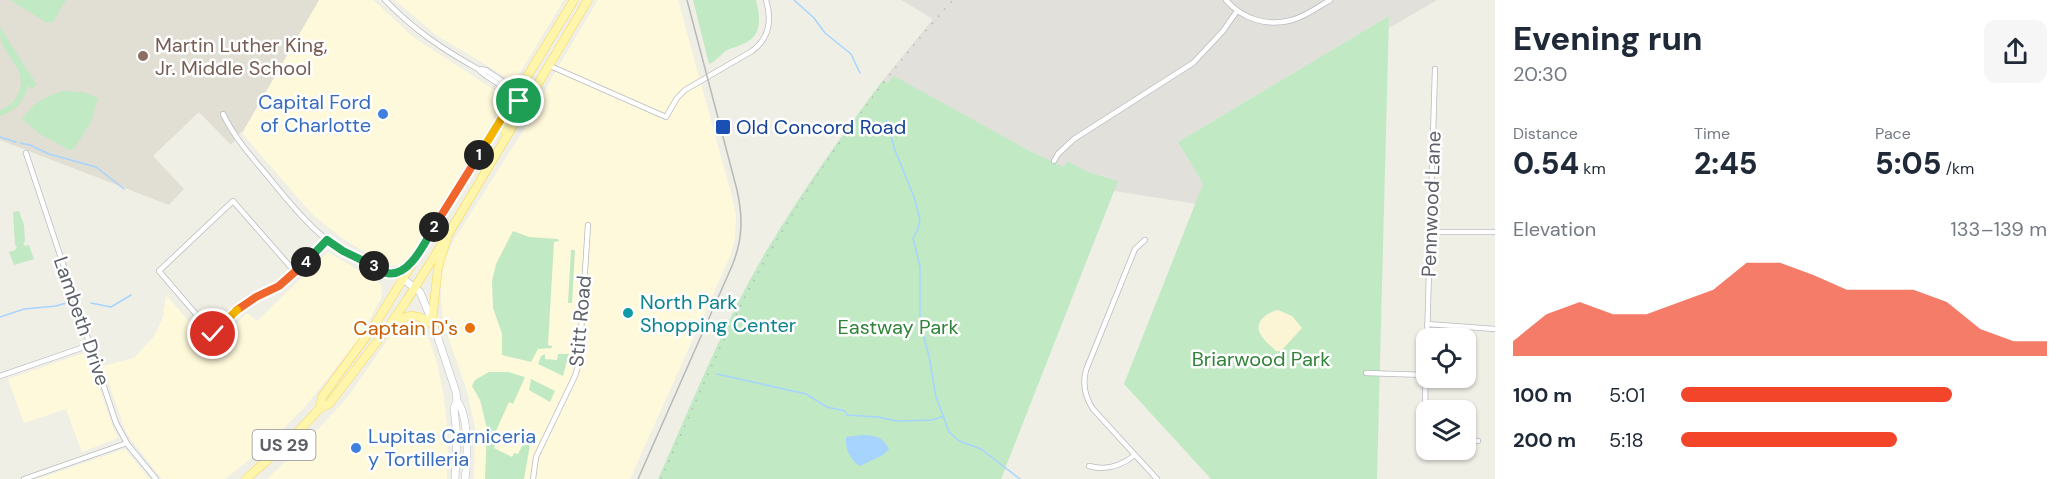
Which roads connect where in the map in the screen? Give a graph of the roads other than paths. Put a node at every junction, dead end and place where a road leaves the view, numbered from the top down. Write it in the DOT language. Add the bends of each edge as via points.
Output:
graph roads {
  1 [pos="385,0"];
  2 [pos="574,0"];
  3 [pos="588,0"];
  4 [pos="766,0"];
  5 [pos="1226,0"];
  6 [pos="1330,0"];
  7 [pos="1237,11"];
  8 [pos="548,65"];
  9 [pos="478,69"];
  10 [pos="1435,69"];
  11 [pos="518,92"];
  12 [pos="511,102"];
  13 [pos="223,114"];
  14 [pos="499,149"];
  15 [pos="26,153"];
  16 [pos="1054,161"];
  17 [pos="588,225"];
  18 [pos="1430,231"];
  19 [pos="1495,232"];
  20 [pos="448,233"];
  21 [pos="327,240"];
  22 [pos="1145,240"];
  23 [pos="414,261"];
  24 [pos="295,272"];
  25 [pos="386,273"];
  26 [pos="403,279"];
  27 [pos="414,287"];
  28 [pos="393,295"];
  29 [pos="433,324"];
  30 [pos="1427,324"];
  31 [pos="389,326"];
  32 [pos="1427,328"];
  33 [pos="1495,329"];
  34 [pos="90,345"];
  35 [pos="1366,373"];
  36 [pos="1416,375"];
  37 [pos="0,376"];
  38 [pos="457,401"];
  39 [pos="320,408"];
  40 [pos="127,443"];
  41 [pos="1135,455"];
  42 [pos="1089,466"];
  43 [pos="24,479"];
  44 [pos="156,479"];
  45 [pos="246,479"];
  46 [pos="455,479"];
  47 [pos="465,479"];
  48 [pos="533,479"];
  49 [pos="1157,479"];
  1 -- 9 [label="street" via="431,42"];
  2 -- 11 [label="main road, US 29"];
  3 -- 8 [label="main road, US 29"];
  4 -- 8 [label="street" via="770,21 761,43 685,90 666,117"];
  5 -- 7 [label="street"];
  6 -- 7 [label="street" via="1294,20 1279,23 1258,21"];
  7 -- 16 [label="street" via="1192,63 1074,140"];
  8 -- 14 [label="main road, US 29"];
  9 -- 11 [label="street" via="486,70"];
  9 -- 12 [label="street" via="506,90"];
  10 -- 18 [label="street, Pennwood Lane"];
  11 -- 12 [label="main road, US 29"];
  11 -- 14 [label="main road" via="519,101"];
  12 -- 23 [label="main road, US 29"];
  13 -- 21 [label="street" via="269,178"];
  14 -- 20 [label="main road, US 29"];
  15 -- 34 [label="street, Lambeth Drive"];
  17 -- 48 [label="street, Stitt Road" via="579,363 536,457"];
  18 -- 19 [label="street"];
  18 -- 30 [label="street, Pennwood Lane"];
  20 -- 27 [label="main road, US 29"];
  20 -- 29 [label="main road" via="438,268"];
  21 -- 24 [label="street"];
  21 -- 25 [label="street"];
  22 -- 41 [label="street" via="1135,249 1086,370 1084,384 1094,409"];
  23 -- 25 [label="main road" via="397,272"];
  23 -- 26 [label="main road, US 29"];
  24 -- 24 [label="street" via="233,201 159,271 213,334 243,304 279,286"];
  25 -- 28 [label="main road"];
  26 -- 27 [label="main road"];
  26 -- 28 [label="main road, US 29"];
  27 -- 29 [label="main road" via="422,295"];
  27 -- 31 [label="main road, US 29"];
  28 -- 39 [label="main road, US 29" via="322,397"];
  29 -- 31 [label="main road" via="411,315"];
  29 -- 38 [label="main road"];
  30 -- 32 [label="street, Pennwood Lane"];
  30 -- 33 [label="street"];
  31 -- 39 [label="main road, US 29" via="329,404"];
  34 -- 37 [label="street"];
  34 -- 40 [label="street, Lambeth Drive"];
  35 -- 36 [label="street"];
  38 -- 46 [label="main road"];
  38 -- 47 [label="main road" via="462,407 466,437"];
  39 -- 45 [label="main road, US 29"];
  40 -- 43 [label="street"];
  40 -- 44 [label="street, Lambeth Drive"];
  41 -- 42 [label="street" via="1115,467"];
  41 -- 49 [label="street"];
}
